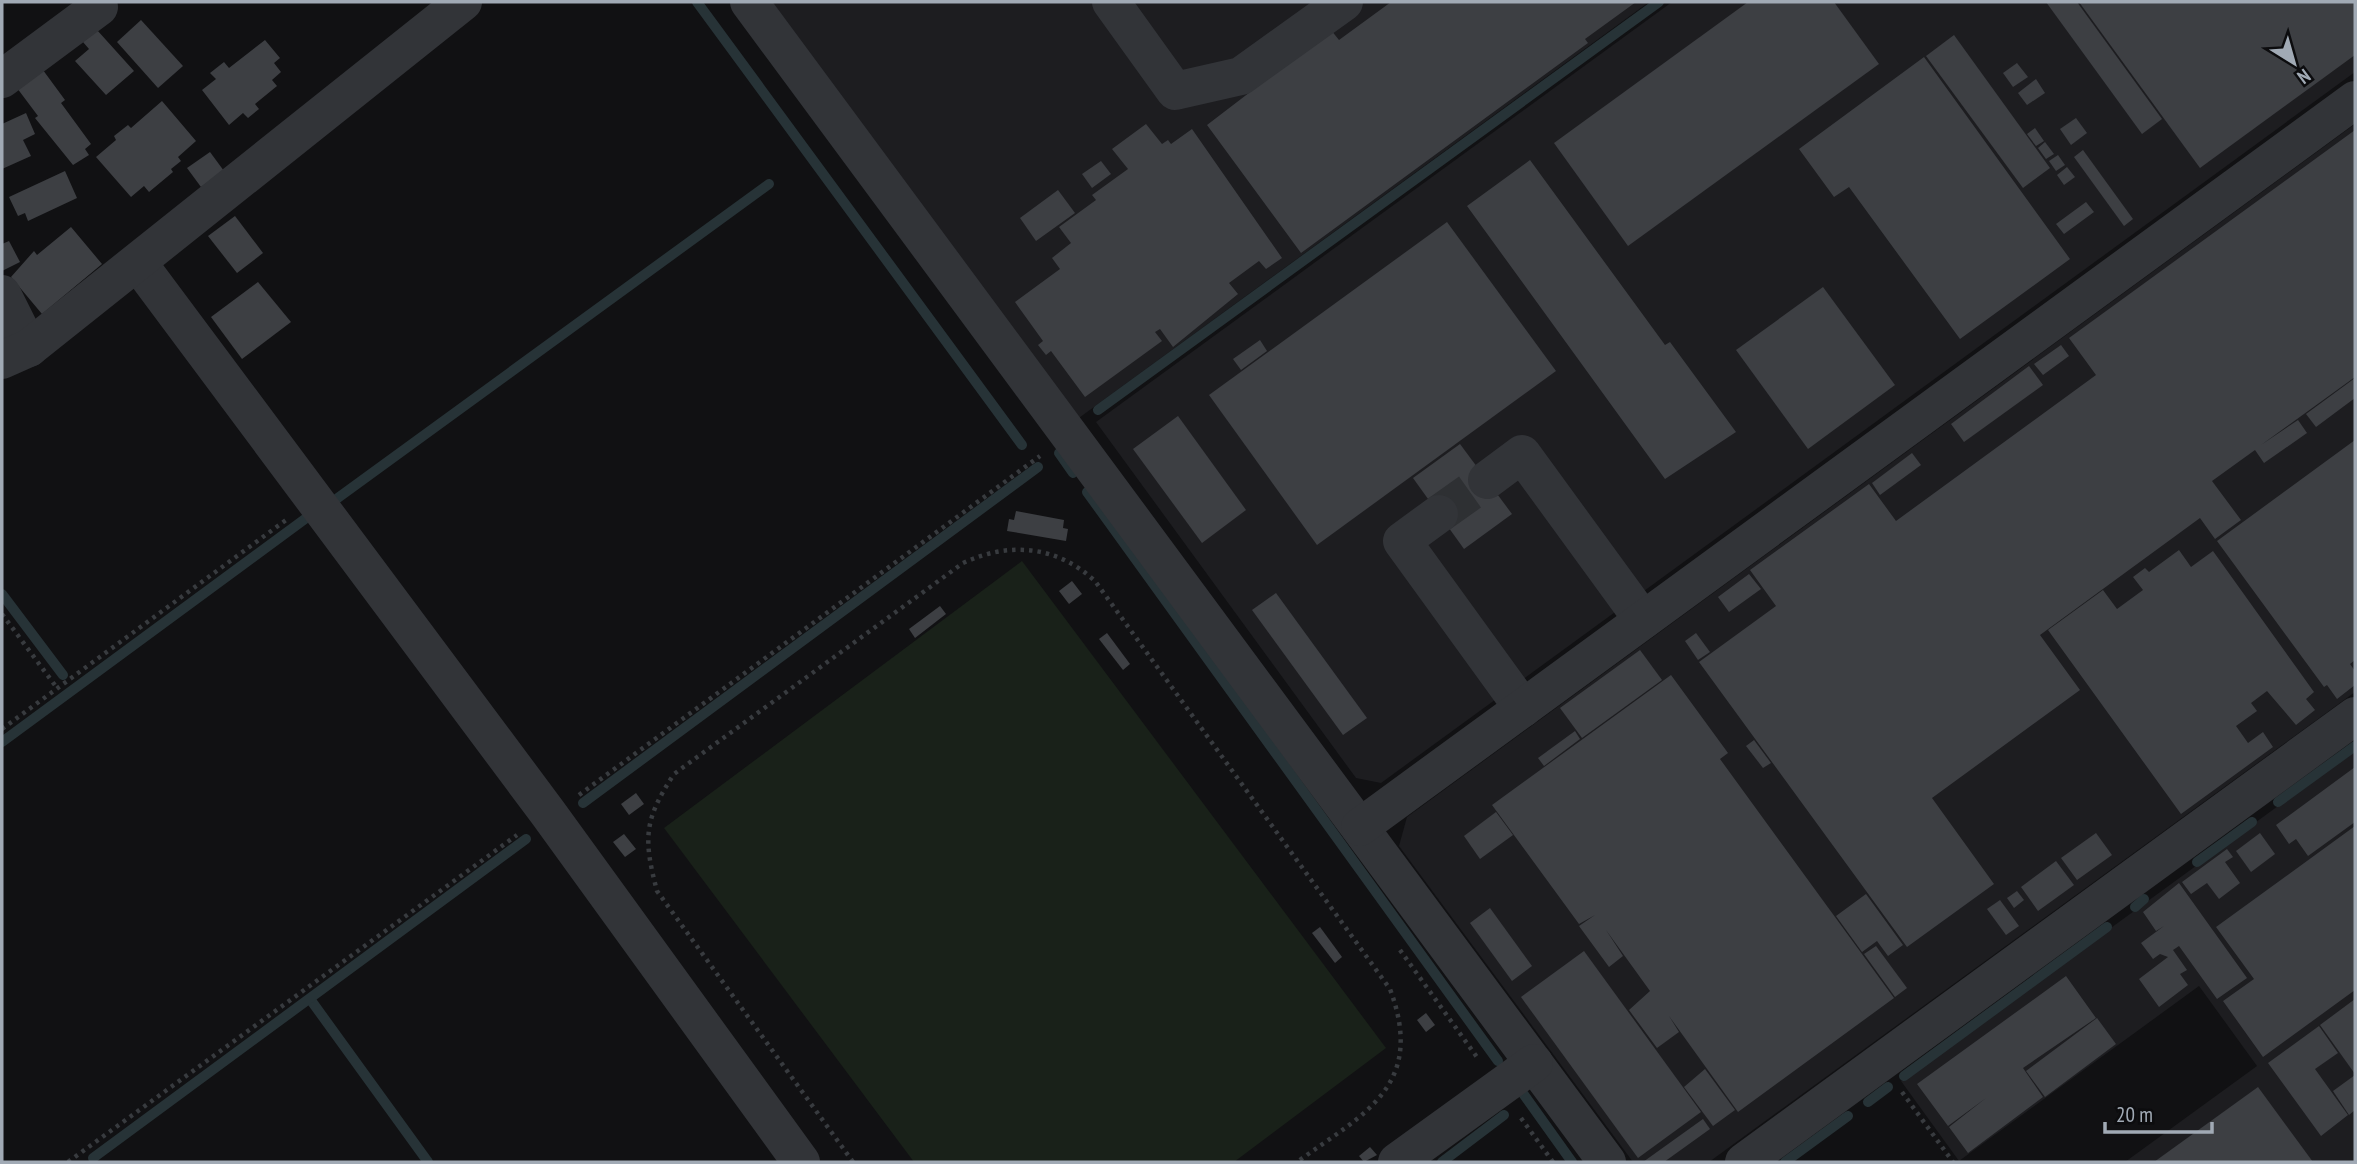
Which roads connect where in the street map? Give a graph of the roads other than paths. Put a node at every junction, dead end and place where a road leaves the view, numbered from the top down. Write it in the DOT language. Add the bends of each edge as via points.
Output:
graph roads {
  1 [pos="463,2"];
  2 [pos="749,2"];
  3 [pos="1111,2"];
  4 [pos="1344,2"];
  5 [pos="99,7"];
  6 [pos="2,79"];
  7 [pos="2355,100"];
  8 [pos="138,263"];
  9 [pos="2,294"];
  10 [pos="15,354"];
  11 [pos="1487,480"];
  12 [pos="1439,514"];
  13 [pos="1643,620"];
  14 [pos="1523,708"];
  15 [pos="2355,716"];
  16 [pos="1360,827"];
  17 [pos="1534,1063"];
  18 [pos="801,1162"];
  19 [pos="1397,1162"];
  20 [pos="1607,1162"];
  21 [pos="1744,1162"];
  1 -- 8 [label="street"];
  2 -- 16 [label="street"];
  3 -- 4 [label="street" via="1175,91 1241,76"];
  5 -- 6 [label="street"];
  7 -- 13 [label="street"];
  8 -- 10 [label="street"];
  8 -- 18 [label="street" via="549,814"];
  9 -- 10 [label="street"];
  11 -- 13 [label="street" via="1522,454"];
  12 -- 14 [label="street" via="1402,541"];
  13 -- 14 [label="street"];
  14 -- 16 [label="street"];
  15 -- 21 [label="street"];
  16 -- 17 [label="street"];
  17 -- 19 [label="street"];
  17 -- 20 [label="street"];
}
